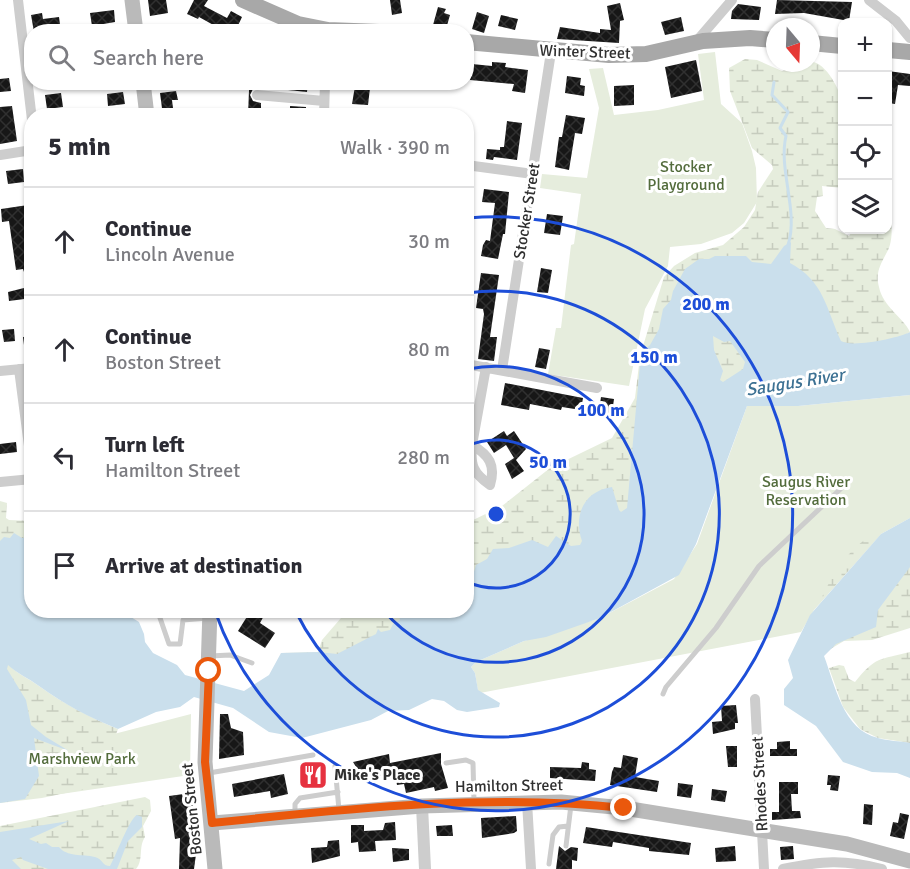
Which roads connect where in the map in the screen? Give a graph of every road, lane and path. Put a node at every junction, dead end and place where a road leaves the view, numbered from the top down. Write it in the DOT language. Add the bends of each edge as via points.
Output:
graph roads {
  1 [pos="18,0"];
  2 [pos="132,0"];
  3 [pos="243,0"];
  4 [pos="732,0"];
  5 [pos="869,0"];
  6 [pos="135,24"];
  7 [pos="298,24"];
  8 [pos="910,38"];
  9 [pos="766,39"];
  10 [pos="474,43"];
  11 [pos="694,43"];
  12 [pos="820,44"];
  13 [pos="838,46"];
  14 [pos="892,50"];
  15 [pos="24,51"];
  16 [pos="551,52"];
  17 [pos="910,52"];
  18 [pos="28,90"];
  19 [pos="144,90"];
  20 [pos="325,90"];
  21 [pos="257,95"];
  22 [pos="324,101"];
  23 [pos="31,108"];
  24 [pos="146,108"];
  25 [pos="324,108"];
  26 [pos="24,151"];
  27 [pos="0,155"];
  28 [pos="474,166"];
  29 [pos="533,174"];
  30 [pos="474,366"];
  31 [pos="486,368"];
  32 [pos="19,369"];
  33 [pos="24,369"];
  34 [pos="502,370"];
  35 [pos="0,371"];
  36 [pos="597,388"];
  37 [pos="24,407"];
  38 [pos="474,424"];
  39 [pos="24,480"];
  40 [pos="850,480"];
  41 [pos="0,482"];
  42 [pos="160,618"];
  43 [pos="192,618"];
  44 [pos="210,618"];
  45 [pos="210,663"];
  46 [pos="252,663"];
  47 [pos="663,694"];
  48 [pos="755,699"];
  49 [pos="313,755"];
  50 [pos="446,763"];
  51 [pos="353,770"];
  52 [pos="205,774"];
  53 [pos="338,792"];
  54 [pos="527,802"];
  55 [pos="474,803"];
  56 [pos="571,803"];
  57 [pos="422,806"];
  58 [pos="339,812"];
  59 [pos="295,815"];
  60 [pos="212,823"];
  61 [pos="568,826"];
  62 [pos="762,830"];
  63 [pos="566,846"];
  64 [pos="910,861"];
  65 [pos="549,864"];
  66 [pos="215,869"];
  67 [pos="425,869"];
  68 [pos="531,869"];
  69 [pos="764,869"];
  70 [pos="783,869"];
  71 [pos="882,869"];
  1 -- 15 [label="street"];
  2 -- 6 [label="main road"];
  3 -- 7 [label="main road"];
  4 -- 11 [label="street"];
  5 -- 8 [label="street"];
  9 -- 11 [label="main road, Winter Street"];
  10 -- 16 [label="main road, Winter Street"];
  11 -- 16 [label="main road, Winter Street" via="646,54"];
  12 -- 13 [label="main road"];
  14 -- 17 [label="main road"];
  16 -- 29 [label="street, Stocker Street"];
  18 -- 23 [label="street"];
  19 -- 24 [label="main road"];
  20 -- 22 [label="street"];
  21 -- 22 [label="street"];
  22 -- 25 [label="street"];
  26 -- 27 [label="street"];
  28 -- 29 [label="street"];
  29 -- 34 [label="street, Stocker Street"];
  30 -- 31 [label="street"];
  31 -- 34 [label="street"];
  31 -- 38 [label="street"];
  32 -- 33 [label="street"];
  32 -- 35 [label="street"];
  32 -- 37 [label="street"];
  34 -- 36 [label="street"];
  39 -- 41 [label="street"];
  40 -- 47 [label="lane" via="759,566"];
  42 -- 43 [label="lane" via="169,644 180,644 183,620"];
  44 -- 45 [label="main road, Boston Street"];
  45 -- 46 [label="lane" via="230,655"];
  45 -- 52 [label="main road, Boston Street"];
  48 -- 62 [label="street, Rhodes Street"];
  49 -- 52 [label="lane"];
  50 -- 55 [label="lane" via="473,763"];
  51 -- 53 [label="lane" via="336,769"];
  52 -- 60 [label="main road, Boston Street"];
  53 -- 58 [label="lane"];
  53 -- 59 [label="lane" via="300,798 295,804"];
  54 -- 55 [label="main road, Hamilton Street"];
  54 -- 56 [label="main road, Hamilton Street"];
  54 -- 68 [label="street"];
  55 -- 57 [label="main road, Hamilton Street"];
  56 -- 61 [label="lane"];
  56 -- 62 [label="main road, Hamilton Street"];
  57 -- 58 [label="main road, Hamilton Street"];
  57 -- 67 [label="street"];
  58 -- 59 [label="main road, Hamilton Street"];
  59 -- 60 [label="main road, Hamilton Street"];
  60 -- 66 [label="main road, Boston Street"];
  61 -- 63 [label="lane"];
  61 -- 65 [label="lane" via="559,827 554,833"];
  62 -- 64 [label="main road, Hamilton Street" via="848,844"];
  62 -- 69 [label="street, Rhodes Street"];
  70 -- 71 [label="street" via="837,860"];
}
